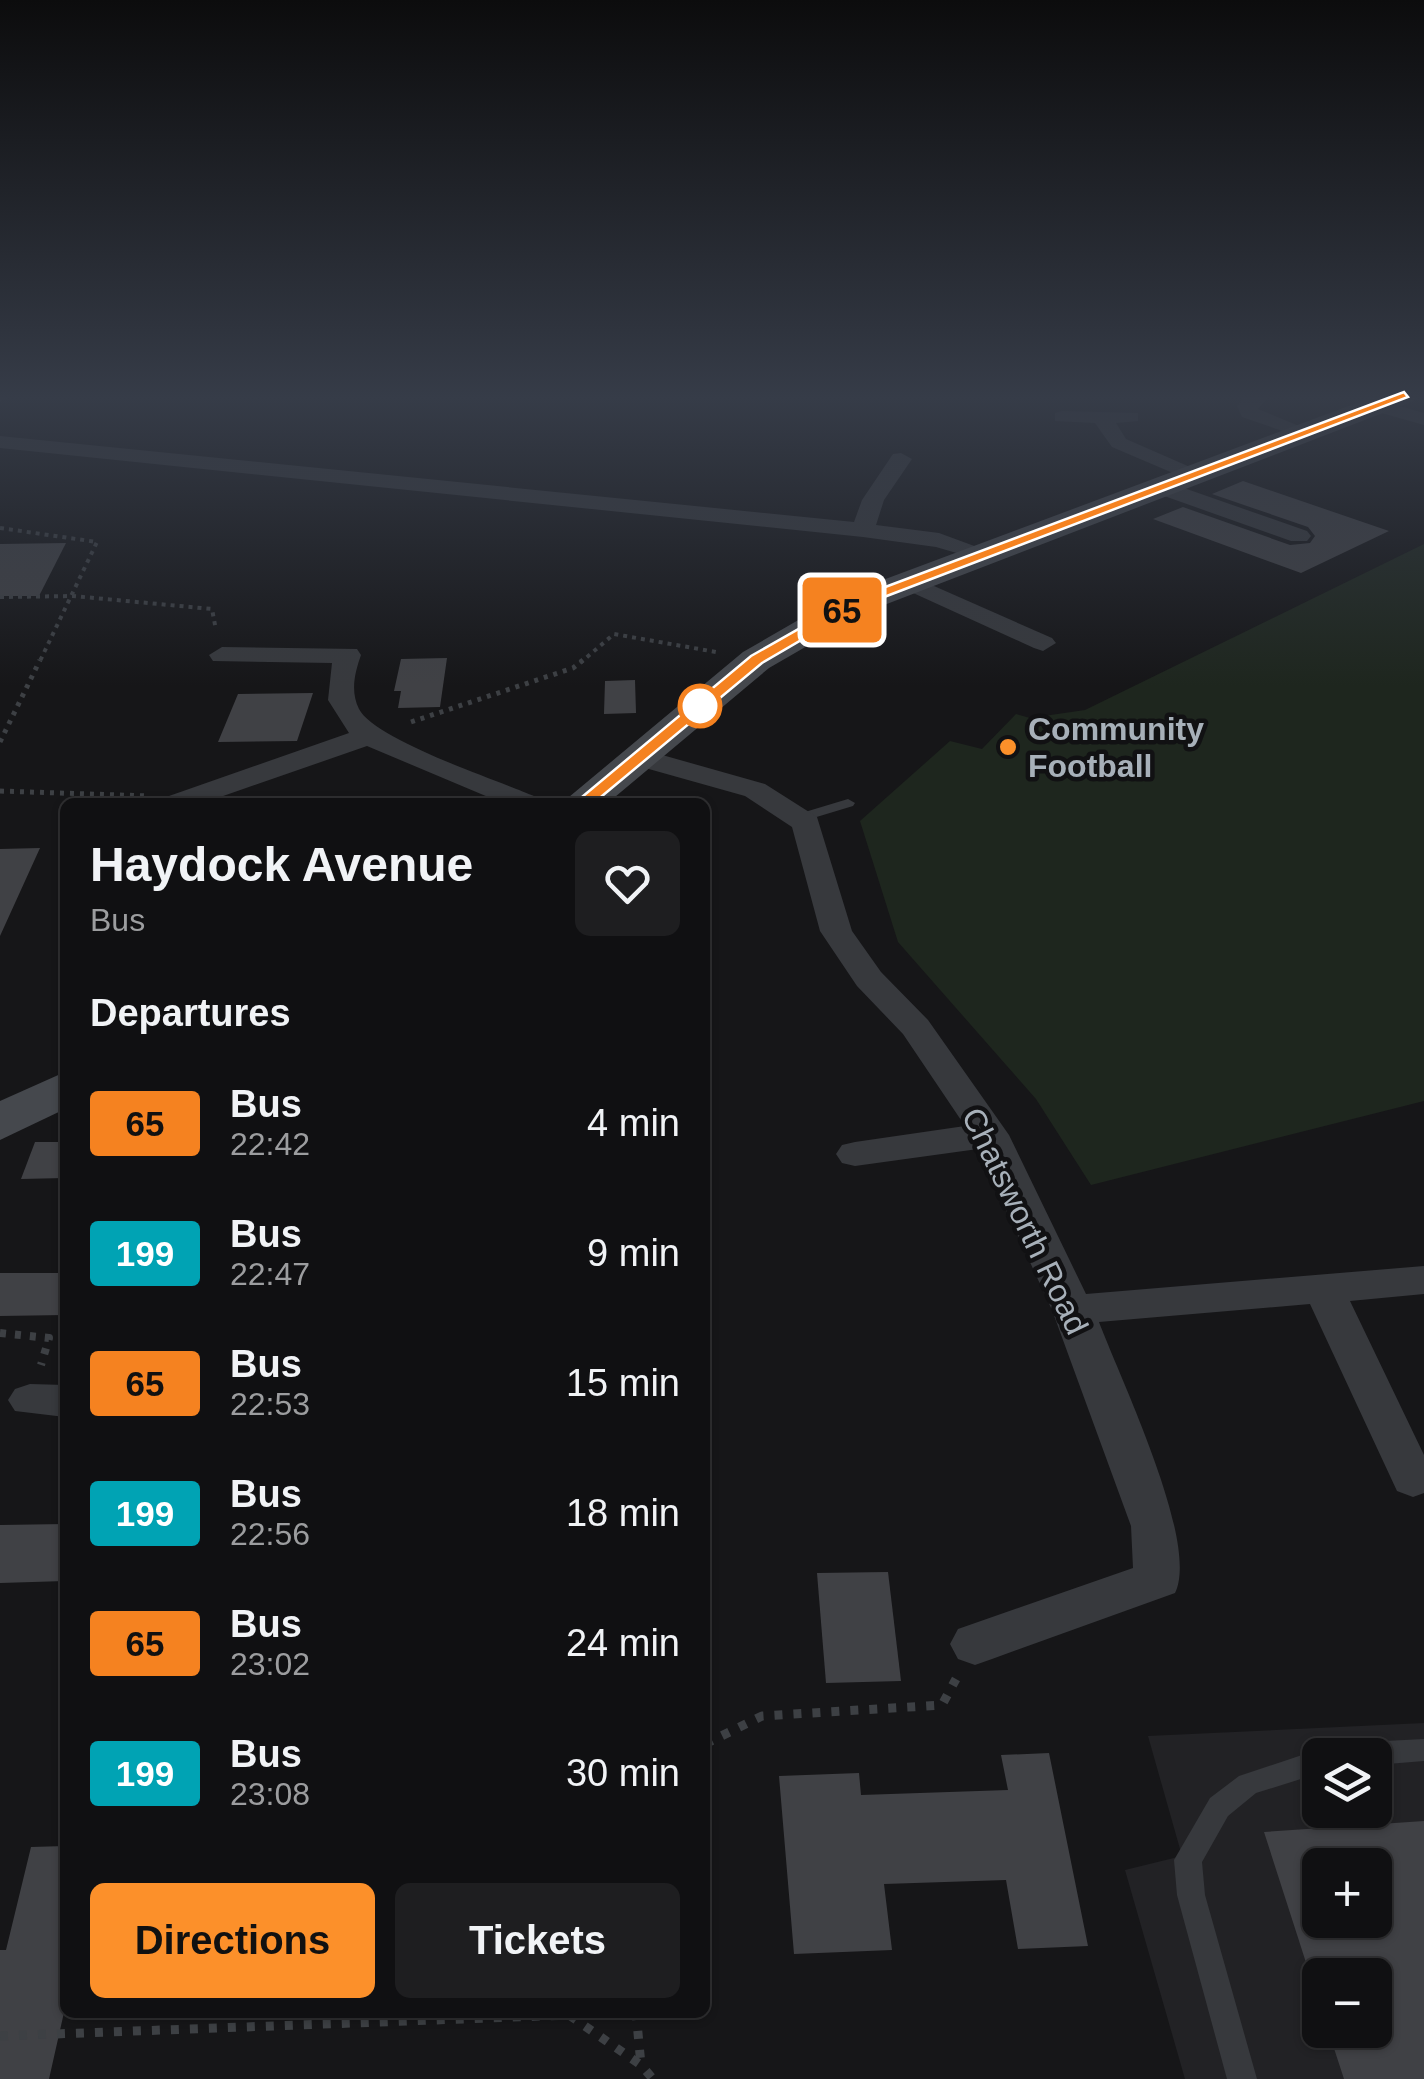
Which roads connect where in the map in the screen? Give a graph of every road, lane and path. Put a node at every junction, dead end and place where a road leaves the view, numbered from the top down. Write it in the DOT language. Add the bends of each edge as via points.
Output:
graph roads {
  1 [pos="491,492"];
  2 [pos="878,492"];
  3 [pos="1149,492"];
  4 [pos="1176,492"];
  5 [pos="0,528"];
  6 [pos="863,530"];
  7 [pos="1300,536"];
  8 [pos="984,554"];
  9 [pos="909,582"];
  10 [pos="73,596"];
  11 [pos="0,597"];
  12 [pos="1043,643"];
  13 [pos="222,655"];
  14 [pos="756,660"];
  15 [pos="368,736"];
  16 [pos="0,742"];
  17 [pos="641,758"];
  18 [pos="0,791"];
  19 [pos="145,798"];
  20 [pos="192,798"];
  21 [pos="515,798"];
  22 [pos="589,798"];
  23 [pos="848,803"];
  24 [pos="800,818"];
  25 [pos="60,1091"];
  26 [pos="0,1124"];
  27 [pos="990,1135"];
  28 [pos="855,1154"];
  29 [pos="1424,1280"];
  30 [pos="1322,1288"];
  31 [pos="1073,1310"];
  32 [pos="0,1332"];
  33 [pos="48,1400"];
  34 [pos="1413,1478"];
  35 [pos="975,1644"];
  36 [pos="710,1742"];
  37 [pos="1424,1750"];
  38 [pos="1392,1752"];
  39 [pos="1302,1768"];
  40 [pos="467,2018"];
  41 [pos="576,2018"];
  42 [pos="637,2018"];
  43 [pos="0,2036"];
  44 [pos="641,2065"];
  45 [pos="652,2079"];
  46 [pos="1242,2079"];
  1 -- 6 [label="street"];
  2 -- 6 [label="street"];
  3 -- 8 [label="street"];
  4 -- 7 [label="street"];
  5 -- 10 [label="path" via="97,542"];
  6 -- 8 [label="street"];
  8 -- 9 [label="street"];
  9 -- 12 [label="street"];
  9 -- 14 [label="street" via="853,604"];
  10 -- 11 [label="path"];
  10 -- 13 [label="path" via="212,609"];
  10 -- 16 [label="path"];
  13 -- 15 [label="street" via="348,655 338,692 347,718"];
  14 -- 15 [label="path" via="614,634 573,668"];
  14 -- 17 [label="street"];
  15 -- 20 [label="street"];
  15 -- 21 [label="street"];
  17 -- 22 [label="street"];
  17 -- 24 [label="street" via="755,790"];
  18 -- 19 [label="path"];
  23 -- 24 [label="lane"];
  24 -- 27 [label="street, Chatsworth Road" via="836,931 869,979 916,1027"];
  25 -- 26 [label="street"];
  27 -- 28 [label="street"];
  27 -- 31 [label="street, Chatsworth Road"];
  29 -- 30 [label="street"];
  30 -- 31 [label="street"];
  30 -- 34 [label="street"];
  31 -- 35 [label="street, Chatsworth Road" via="1154,1526 1158,1580"];
  32 -- 33 [label="path" via="49,1338"];
  35 -- 36 [label="path" via="942,1705 762,1716"];
  37 -- 38 [label="lane"];
  39 -- 46 [label="lane" via="1248,1784 1219,1807 1188,1860 1191,1895"];
  40 -- 43 [label="path"];
  41 -- 44 [label="path"];
  42 -- 44 [label="path"];
  44 -- 45 [label="path"];
}
